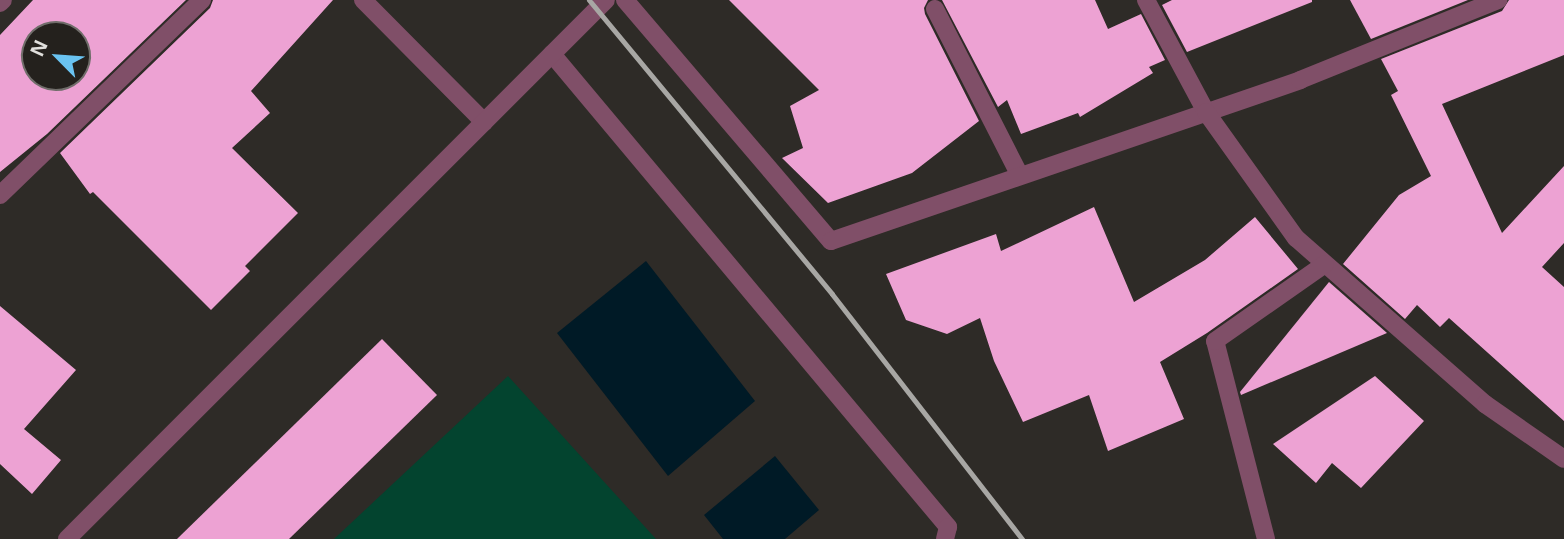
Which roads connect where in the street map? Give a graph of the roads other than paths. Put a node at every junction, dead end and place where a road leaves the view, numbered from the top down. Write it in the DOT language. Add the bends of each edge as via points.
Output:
graph roads {
  1 [pos="202,0"];
  2 [pos="363,0"];
  3 [pos="606,0"];
  4 [pos="625,0"];
  5 [pos="1146,0"];
  6 [pos="1498,0"];
  7 [pos="935,9"];
  8 [pos="552,54"];
  9 [pos="1206,112"];
  10 [pos="484,122"];
  11 [pos="1020,176"];
  12 [pos="0,195"];
  13 [pos="1325,264"];
  14 [pos="1564,459"];
  15 [pos="67,539"];
  16 [pos="945,539"];
  17 [pos="1265,539"];
  1 -- 12 [label="street"];
  2 -- 10 [label="street"];
  3 -- 8 [label="street"];
  4 -- 11 [label="street" via="831,241"];
  5 -- 9 [label="street"];
  6 -- 9 [label="street" via="1300,80"];
  7 -- 11 [label="street"];
  8 -- 10 [label="street"];
  8 -- 16 [label="street" via="948,527"];
  9 -- 11 [label="street"];
  9 -- 13 [label="street" via="1296,238"];
  10 -- 15 [label="street"];
  13 -- 14 [label="street" via="1485,404"];
  13 -- 17 [label="street" via="1215,341"];
}
